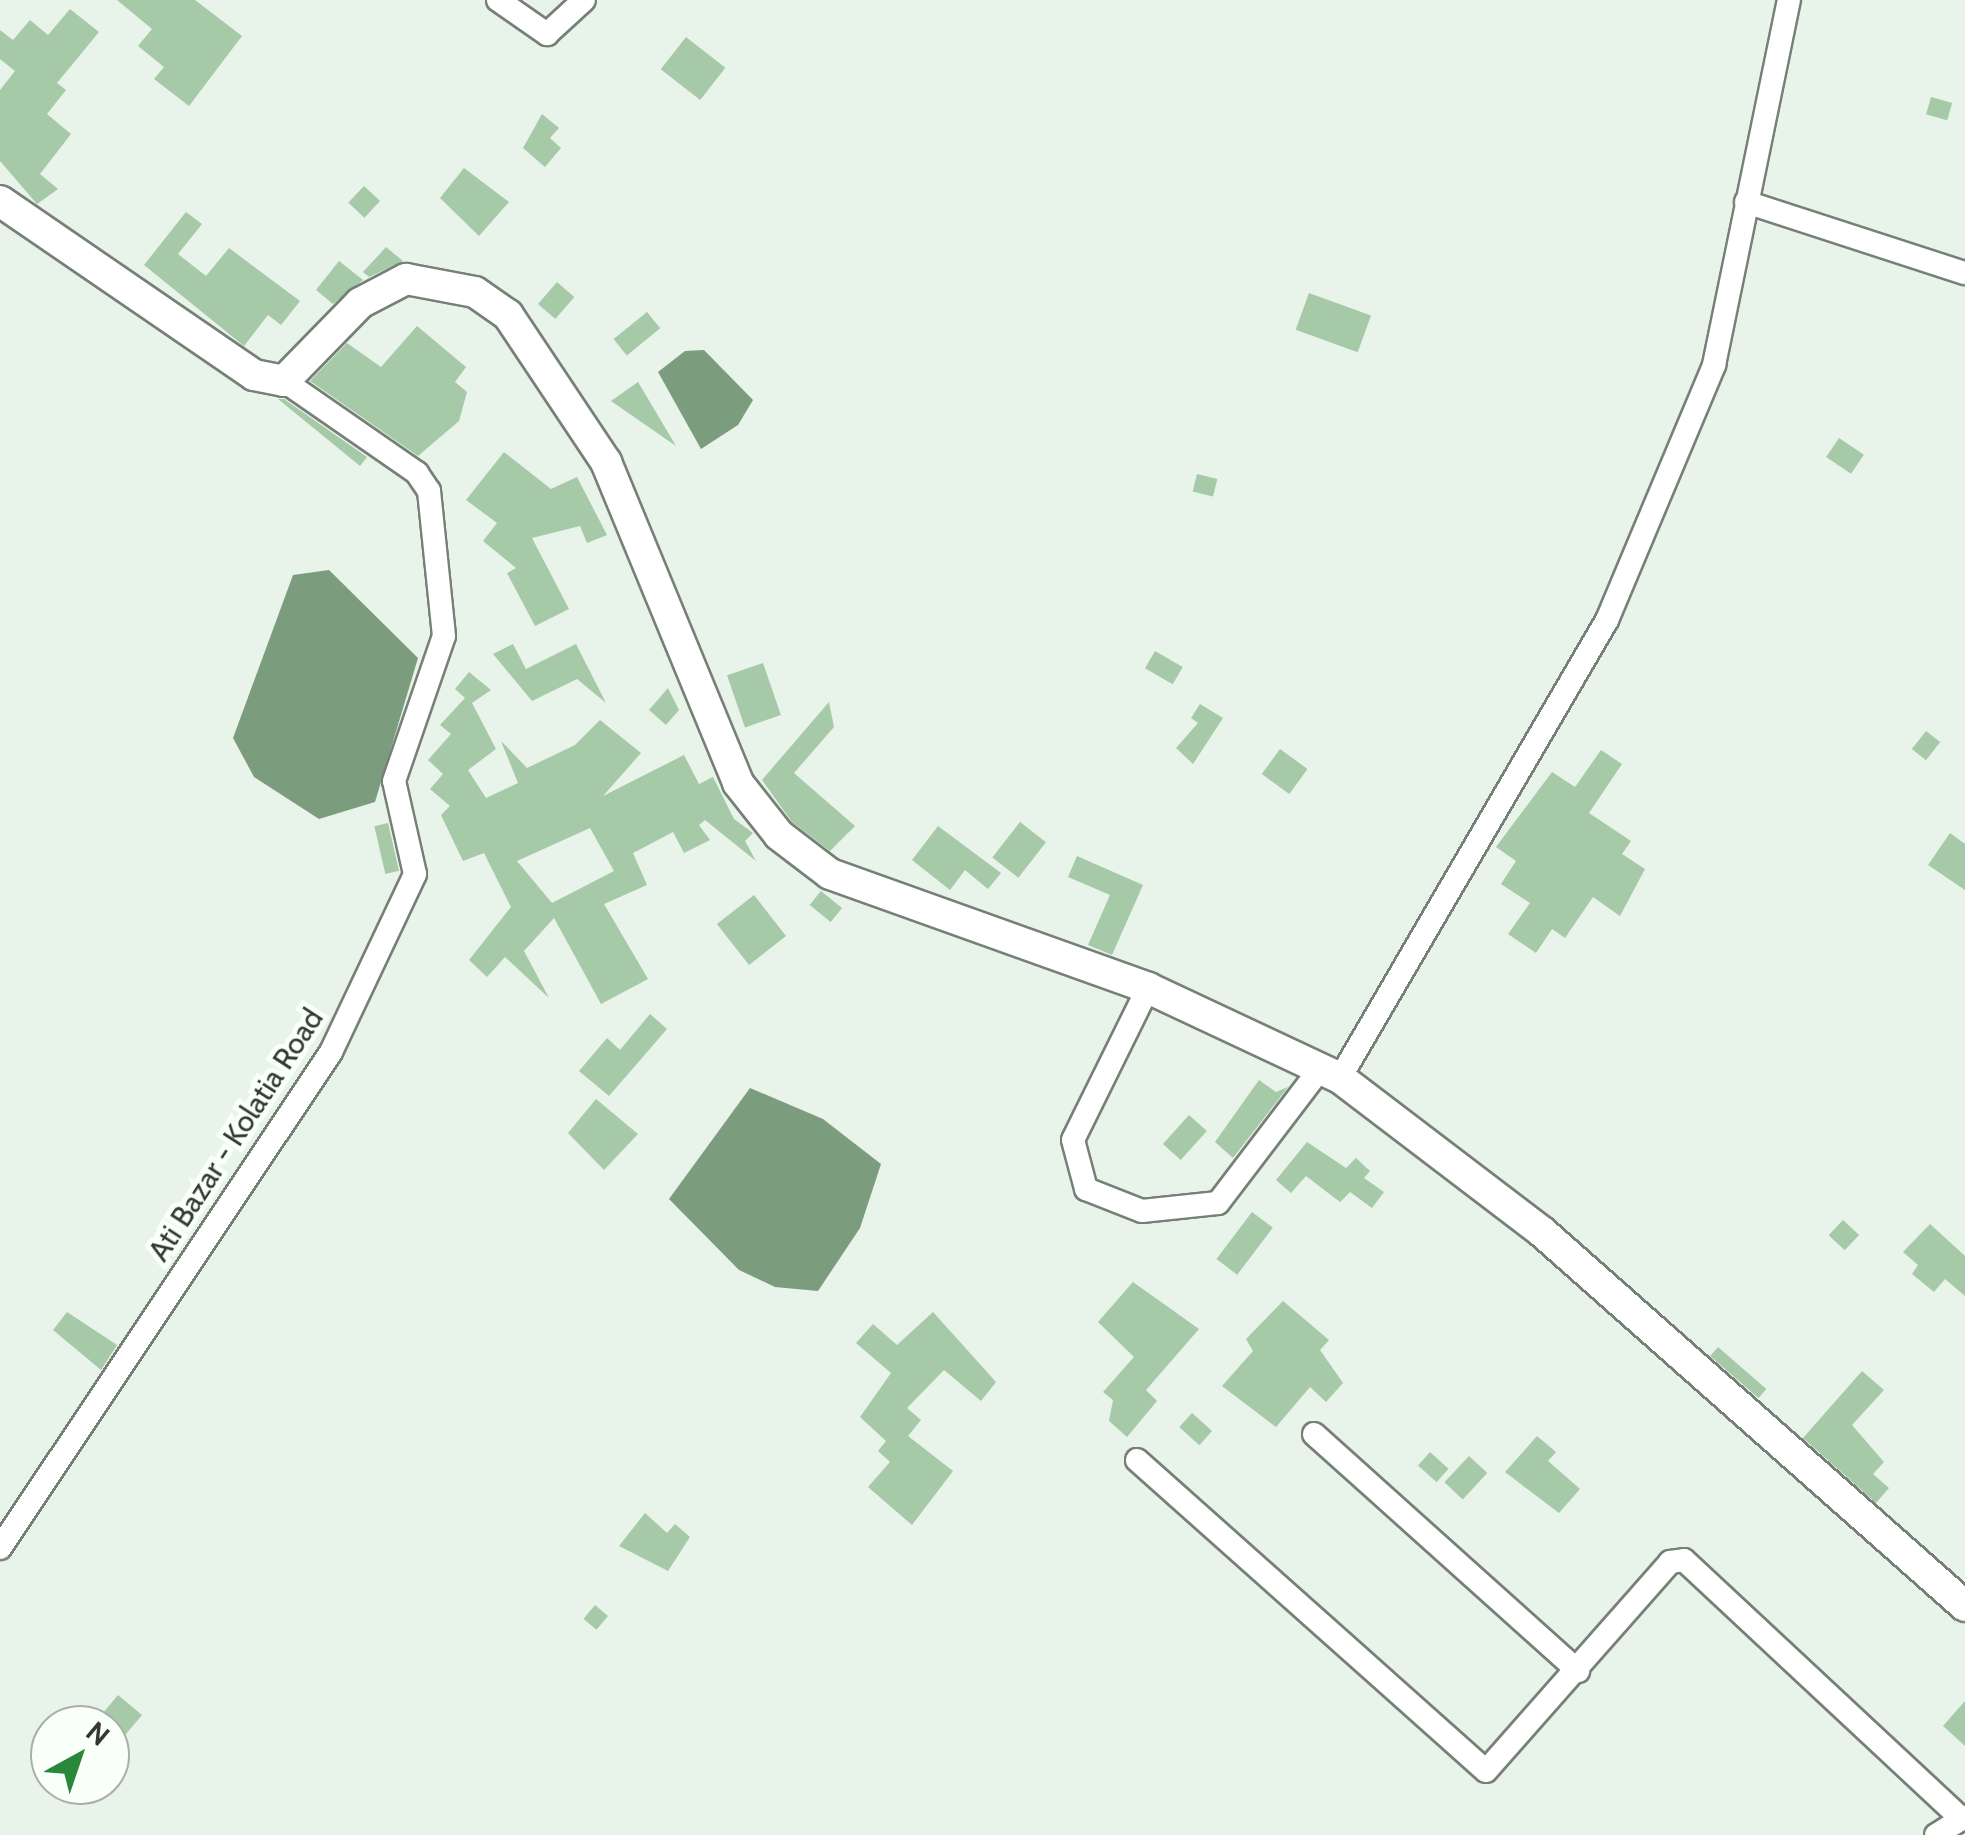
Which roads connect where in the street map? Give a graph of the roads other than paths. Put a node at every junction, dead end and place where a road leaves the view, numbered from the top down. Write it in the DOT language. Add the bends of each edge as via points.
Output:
graph roads {
  1 [pos="498,0"];
  2 [pos="584,0"];
  3 [pos="1789,0"];
  4 [pos="0,201"];
  5 [pos="1746,202"];
  6 [pos="1965,273"];
  7 [pos="284,381"];
  8 [pos="1148,988"];
  9 [pos="1330,1073"];
  10 [pos="1314,1434"];
  11 [pos="1137,1460"];
  12 [pos="0,1548"];
  13 [pos="1965,1606"];
  14 [pos="1578,1671"];
  15 [pos="1963,1818"];
  16 [pos="1936,1835"];
  1 -- 2 [label="street" via="547,34"];
  3 -- 5 [label="street"];
  4 -- 7 [label="main road" via="254,376"];
  5 -- 6 [label="street"];
  5 -- 9 [label="street" via="1714,365 1607,620"];
  7 -- 8 [label="main road" via="360,304 406,279 475,292 508,315 606,462 738,783 779,835 830,874"];
  7 -- 12 [label="street, Ati Bazar - Kolatia Road" via="429,491 444,636 394,781 415,874 330,1052"];
  8 -- 9 [label="main road"];
  8 -- 9 [label="street" via="1073,1140 1086,1189 1142,1211 1218,1203"];
  9 -- 13 [label="main road" via="1541,1231"];
  10 -- 14 [label="street"];
  11 -- 14 [label="street" via="1486,1771"];
  14 -- 15 [label="street" via="1670,1562 1684,1560"];
  15 -- 16 [label="street"];
}
